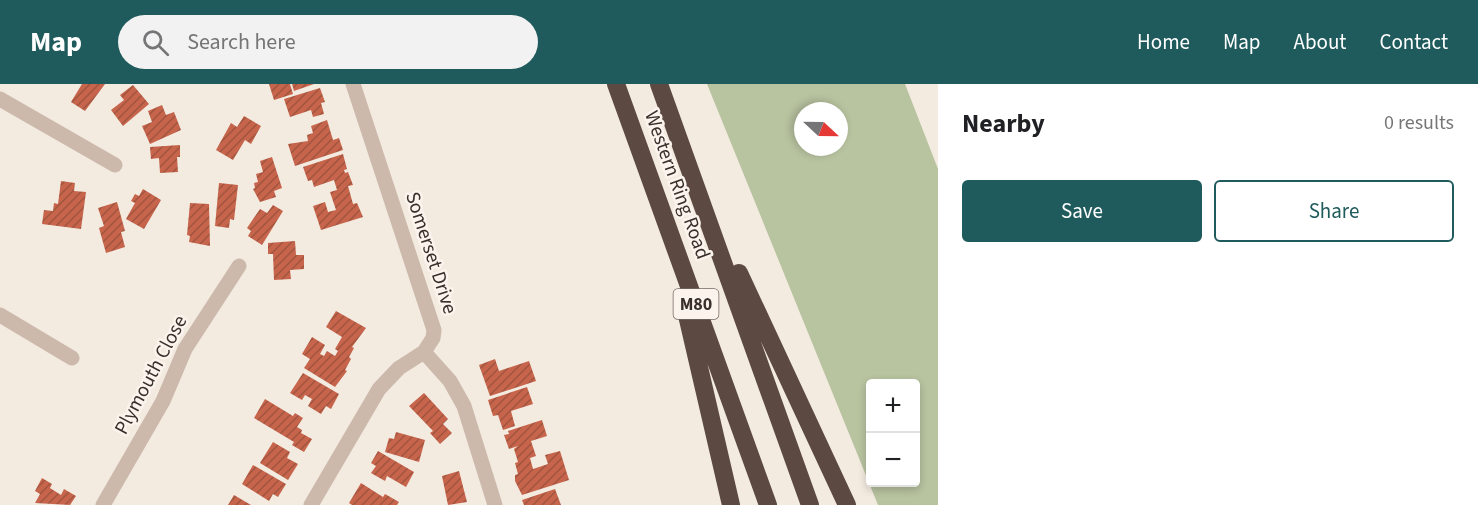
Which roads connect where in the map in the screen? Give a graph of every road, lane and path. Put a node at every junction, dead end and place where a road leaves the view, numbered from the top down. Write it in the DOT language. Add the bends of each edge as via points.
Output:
graph roads {
  1 [pos="353,84"];
  2 [pos="616,84"];
  3 [pos="659,84"];
  4 [pos="0,99"];
  5 [pos="623,104"];
  6 [pos="686,157"];
  7 [pos="115,165"];
  8 [pos="239,266"];
  9 [pos="0,315"];
  10 [pos="424,352"];
  11 [pos="72,358"];
  12 [pos="103,505"];
  13 [pos="311,505"];
  14 [pos="495,505"];
  15 [pos="731,505"];
  16 [pos="768,505"];
  17 [pos="810,505"];
  18 [pos="847,505"];
  1 -- 10 [label="street, Somerset Drive" via="430,315 433,338"];
  2 -- 5 [label="highway, Western Ring Road / M80"];
  3 -- 6 [label="highway, Western Ring Road / M80"];
  4 -- 7 [label="street"];
  5 -- 15 [label="highway" via="682,295"];
  5 -- 16 [label="highway, Western Ring Road / M80"];
  6 -- 17 [label="highway, Western Ring Road / M80"];
  6 -- 18 [label="highway"];
  8 -- 12 [label="street, Plymouth Close" via="185,349 164,401"];
  9 -- 11 [label="street"];
  10 -- 13 [label="street" via="399,368 379,389"];
  10 -- 14 [label="street" via="450,381 464,406"];
}
